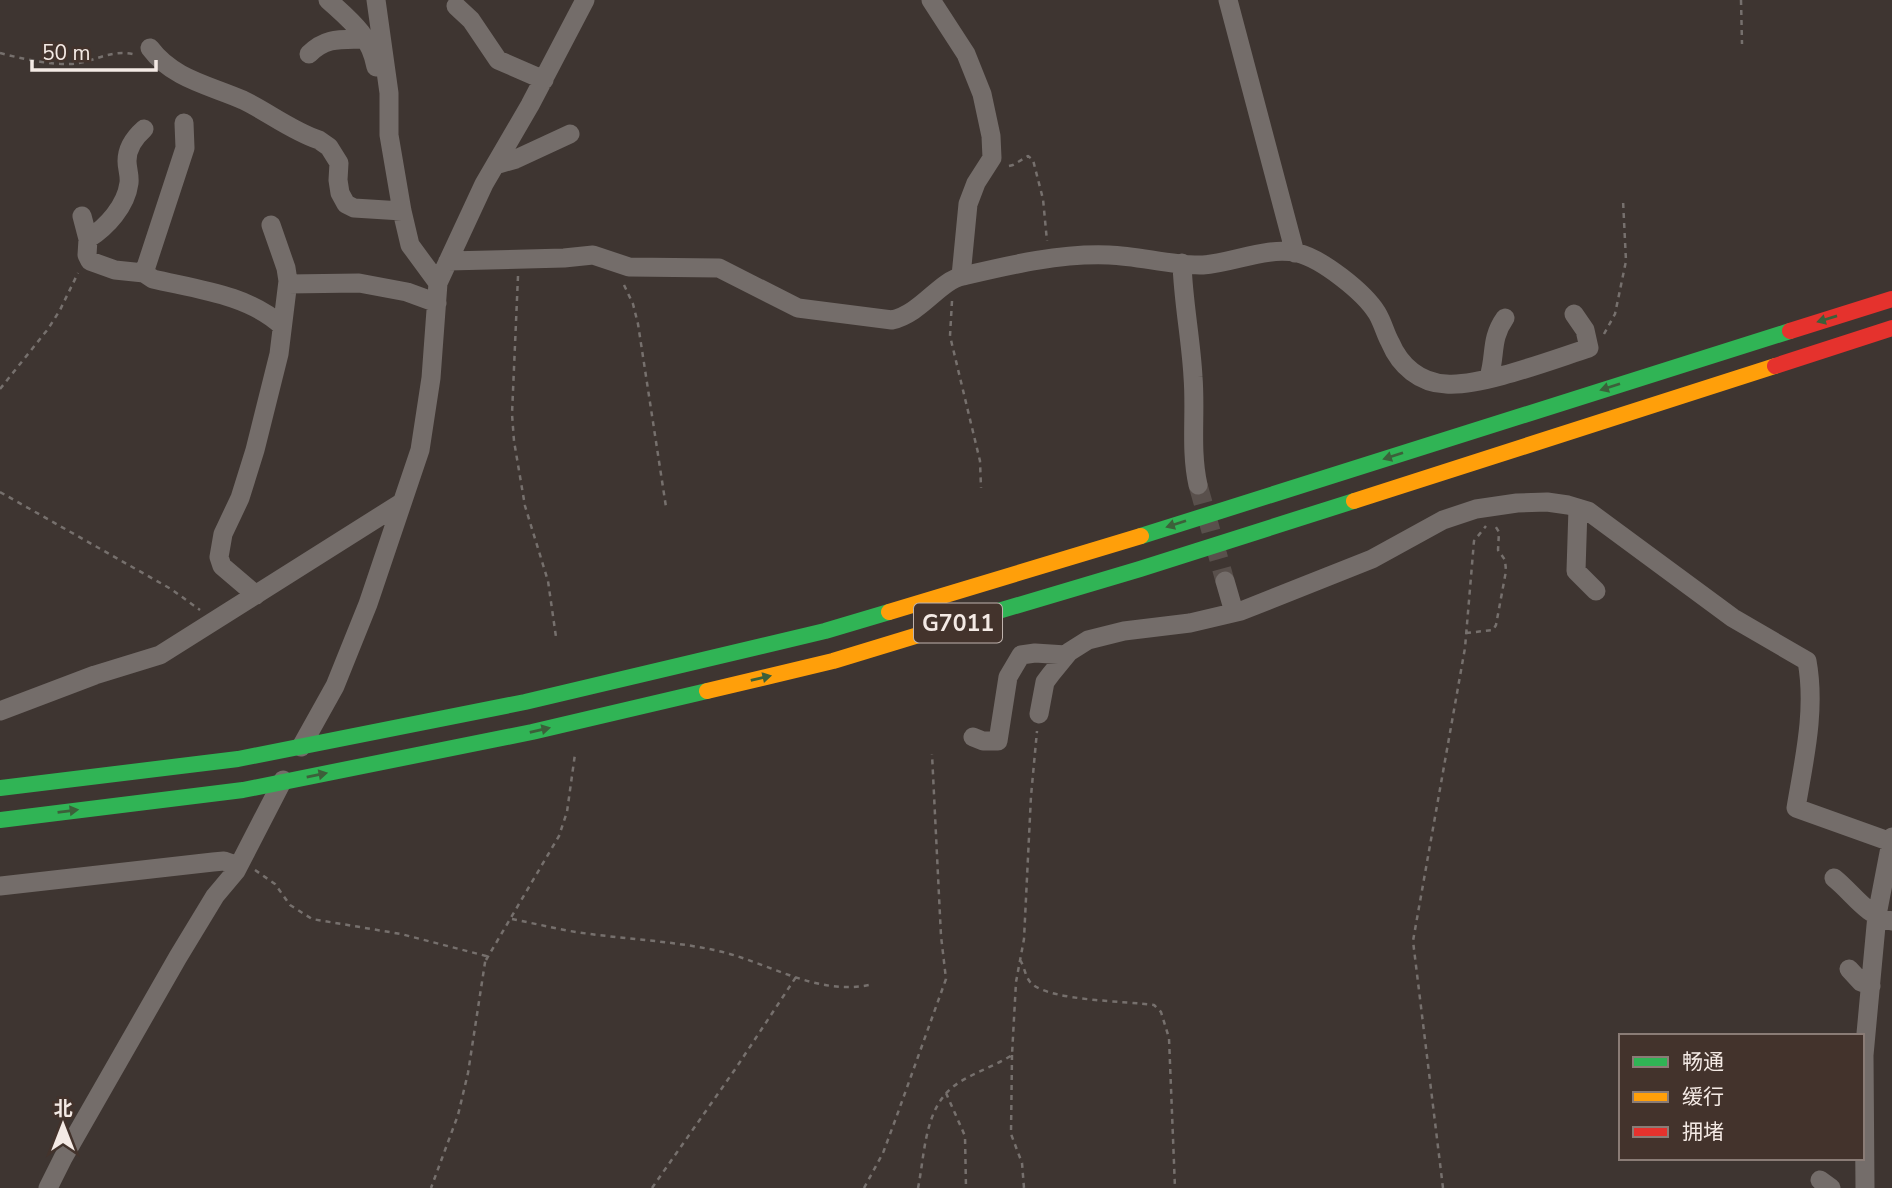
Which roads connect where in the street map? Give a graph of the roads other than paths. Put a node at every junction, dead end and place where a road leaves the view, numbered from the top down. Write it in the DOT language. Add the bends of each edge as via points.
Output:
graph roads {
  1 [pos="328,0"];
  2 [pos="376,0"];
  3 [pos="585,0"];
  4 [pos="931,0"];
  5 [pos="1228,0"];
  6 [pos="456,6"];
  7 [pos="366,40"];
  8 [pos="153,52"];
  9 [pos="309,54"];
  10 [pos="544,80"];
  11 [pos="184,122"];
  12 [pos="145,129"];
  13 [pos="388,129"];
  14 [pos="570,134"];
  15 [pos="495,165"];
  16 [pos="402,211"];
  17 [pos="82,216"];
  18 [pos="271,225"];
  19 [pos="88,248"];
  20 [pos="1295,253"];
  21 [pos="448,261"];
  22 [pos="1182,263"];
  23 [pos="144,273"];
  24 [pos="954,281"];
  25 [pos="438,283"];
  26 [pos="288,284"];
  27 [pos="1892,299"];
  28 [pos="437,303"];
  29 [pos="1574,314"];
  30 [pos="1505,318"];
  31 [pos="282,326"];
  32 [pos="1892,328"];
  33 [pos="1489,377"];
  34 [pos="1198,485"];
  35 [pos="401,503"];
  36 [pos="1578,508"];
  37 [pos="1226,581"];
  38 [pos="1596,591"];
  39 [pos="256,595"];
  40 [pos="1234,612"];
  41 [pos="1043,653"];
  42 [pos="1066,655"];
  43 [pos="1047,681"];
  44 [pos="0,711"];
  45 [pos="1039,714"];
  46 [pos="973,737"];
  47 [pos="0,788"];
  48 [pos="0,820"];
  49 [pos="1891,840"];
  50 [pos="242,858"];
  51 [pos="1834,878"];
  52 [pos="0,887"];
  53 [pos="1885,919"];
  54 [pos="1849,969"];
  55 [pos="1871,986"];
  56 [pos="48,1188"];
  57 [pos="1865,1188"];
  1 -- 7 [label="street"];
  2 -- 13 [label="street"];
  3 -- 10 [label="street"];
  4 -- 24 [label="street" via="975,75 987,114 992,158 971,194"];
  5 -- 20 [label="street"];
  6 -- 10 [label="street" via="498,60"];
  7 -- 9 [label="street" via="327,41"];
  7 -- 13 [label="street" via="372,48 381,114"];
  8 -- 16 [label="street" via="178,73 319,140 339,163 340,193 346,204"];
  10 -- 15 [label="street"];
  11 -- 23 [label="street" via="185,148"];
  12 -- 19 [label="street" via="134,138 128,154 126,196"];
  13 -- 16 [label="street"];
  14 -- 15 [label="street"];
  15 -- 21 [label="street"];
  16 -- 25 [label="street" via="410,245"];
  17 -- 19 [label="street"];
  18 -- 26 [label="street"];
  19 -- 23 [label="street" via="90,261"];
  20 -- 22 [label="street" via="1204,265"];
  20 -- 33 [label="street" via="1324,266 1369,303 1397,357 1417,375 1449,385"];
  21 -- 24 [label="street" via="593,255 629,267 719,268 798,308 891,320 903,317"];
  21 -- 25 [label="street"];
  22 -- 24 [label="street" via="1103,254 1049,258"];
  22 -- 34 [label="street" via="1193,376 1193,466"];
  23 -- 31 [label="street" via="244,303"];
  25 -- 28 [label="street"];
  26 -- 28 [label="street" via="367,284"];
  26 -- 31 [label="street"];
  27 -- 47 [label="highway, G7011, one-way" via="825,631 525,702 238,759"];
  28 -- 35 [label="street" via="420,450"];
  29 -- 33 [label="street" via="1590,348"];
  30 -- 33 [label="street" via="1497,330"];
  31 -- 39 [label="street" via="255,450 223,534 219,557 222,566"];
  48 -- 32 [label="highway, G7011, one-way" via="243,790 532,732 833,661 1140,569"];
  35 -- 39 [label="street"];
  35 -- 50 [label="street" via="335,686"];
  36 -- 38 [label="street" via="1576,571"];
  36 -- 40 [label="street" via="1547,502 1476,509 1443,520 1372,559"];
  36 -- 49 [label="street" via="1627,537 1733,618 1807,661 1811,685 1808,737 1796,808"];
  37 -- 40 [label="street"];
  39 -- 44 [label="street" via="160,655"];
  40 -- 42 [label="street" via="1100,636"];
  41 -- 42 [label="street"];
  41 -- 43 [label="street"];
  41 -- 46 [label="street" via="1021,655 1011,671 998,741"];
  42 -- 43 [label="street"];
  43 -- 45 [label="street"];
  49 -- 53 [label="street"];
  50 -- 52 [label="street"];
  50 -- 56 [label="street" via="178,957"];
  51 -- 53 [label="street"];
  53 -- 55 [label="street"];
  54 -- 55 [label="street"];
  55 -- 57 [label="street" via="1864,1055"];
}
